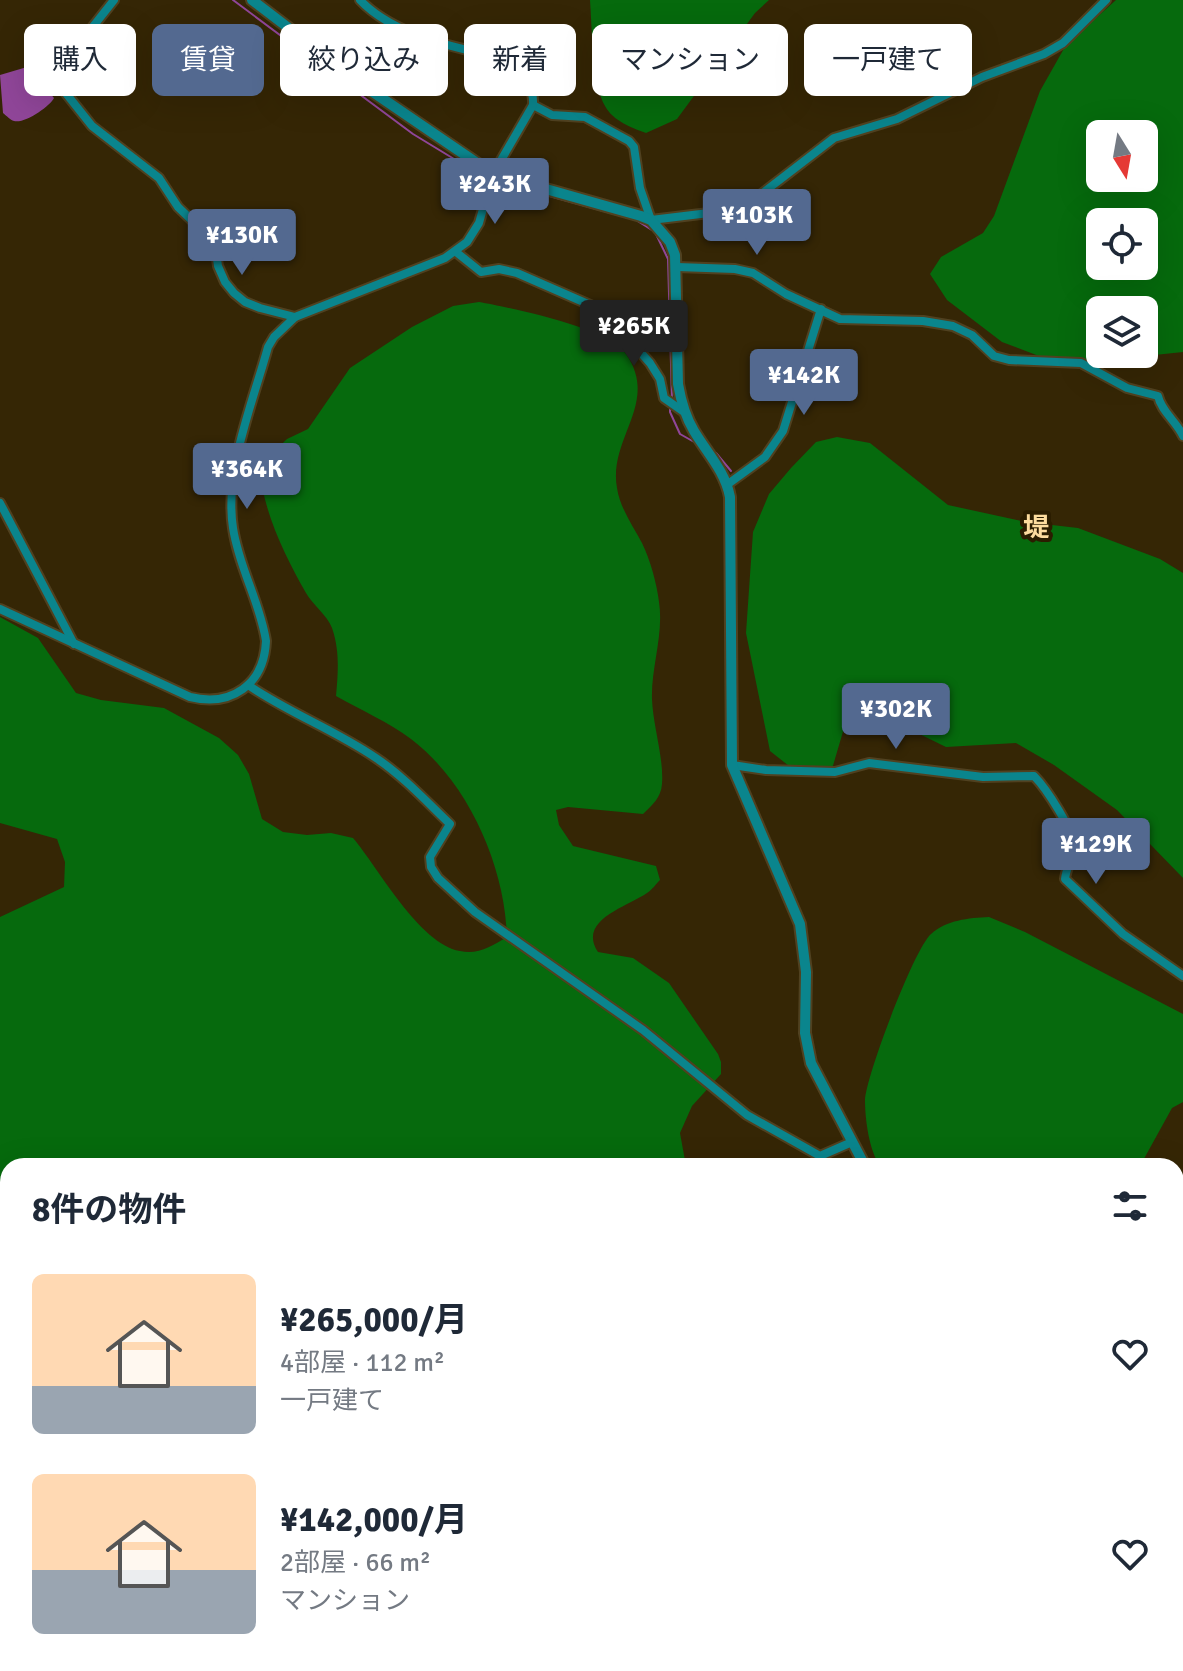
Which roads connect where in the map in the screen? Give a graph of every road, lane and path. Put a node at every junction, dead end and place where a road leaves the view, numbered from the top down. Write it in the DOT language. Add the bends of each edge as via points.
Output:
graph roads {
  1 [pos="114,0"];
  2 [pos="252,0"];
  3 [pos="360,0"];
  4 [pos="1103,2"];
  5 [pos="533,105"];
  6 [pos="493,174"];
  7 [pos="651,220"];
  8 [pos="456,252"];
  9 [pos="677,267"];
  10 [pos="821,309"];
  11 [pos="295,317"];
  12 [pos="676,406"];
  13 [pos="1183,436"];
  14 [pos="728,484"];
  15 [pos="0,503"];
  16 [pos="0,609"];
  17 [pos="74,644"];
  18 [pos="248,685"];
  19 [pos="732,765"];
  20 [pos="1183,976"];
  21 [pos="852,1142"];
  22 [pos="861,1158"];
  1 -- 11 [label="street" via="53,77 92,126 159,178 178,207 215,245 218,266 234,293 260,308"];
  2 -- 6 [label="street" via="389,104"];
  3 -- 5 [label="street" via="422,38 511,67 527,81"];
  4 -- 7 [label="street" via="1063,43 1044,54 982,77 897,119 834,138 742,209"];
  5 -- 6 [label="street"];
  5 -- 7 [label="street" via="552,115 585,117 629,141"];
  6 -- 7 [label="street"];
  6 -- 8 [label="street" via="479,223"];
  7 -- 9 [label="street" via="670,242"];
  8 -- 11 [label="street"];
  8 -- 12 [label="street" via="481,272 517,273 604,311 650,363 664,398"];
  9 -- 10 [label="street" via="753,273"];
  9 -- 12 [label="street"];
  10 -- 13 [label="street" via="840,319 953,326 994,356 1009,360 1081,363 1127,388 1158,396"];
  10 -- 14 [label="street" via="783,431 765,457"];
  11 -- 18 [label="street" via="268,347 232,481 237,549 266,641 262,665"];
  12 -- 14 [label="street"];
  14 -- 19 [label="street"];
  15 -- 17 [label="street"];
  16 -- 17 [label="street"];
  17 -- 18 [label="street" via="202,700 227,697"];
  18 -- 21 [label="street" via="380,760 450,824 430,857 431,867 475,912 643,1030 747,1115 820,1156"];
  19 -- 20 [label="street" via="835,772 869,763 983,777 1034,776 1070,828 1074,851 1065,879 1123,934"];
  19 -- 21 [label="street" via="800,924 808,1051"];
  21 -- 22 [label="street"];
}
